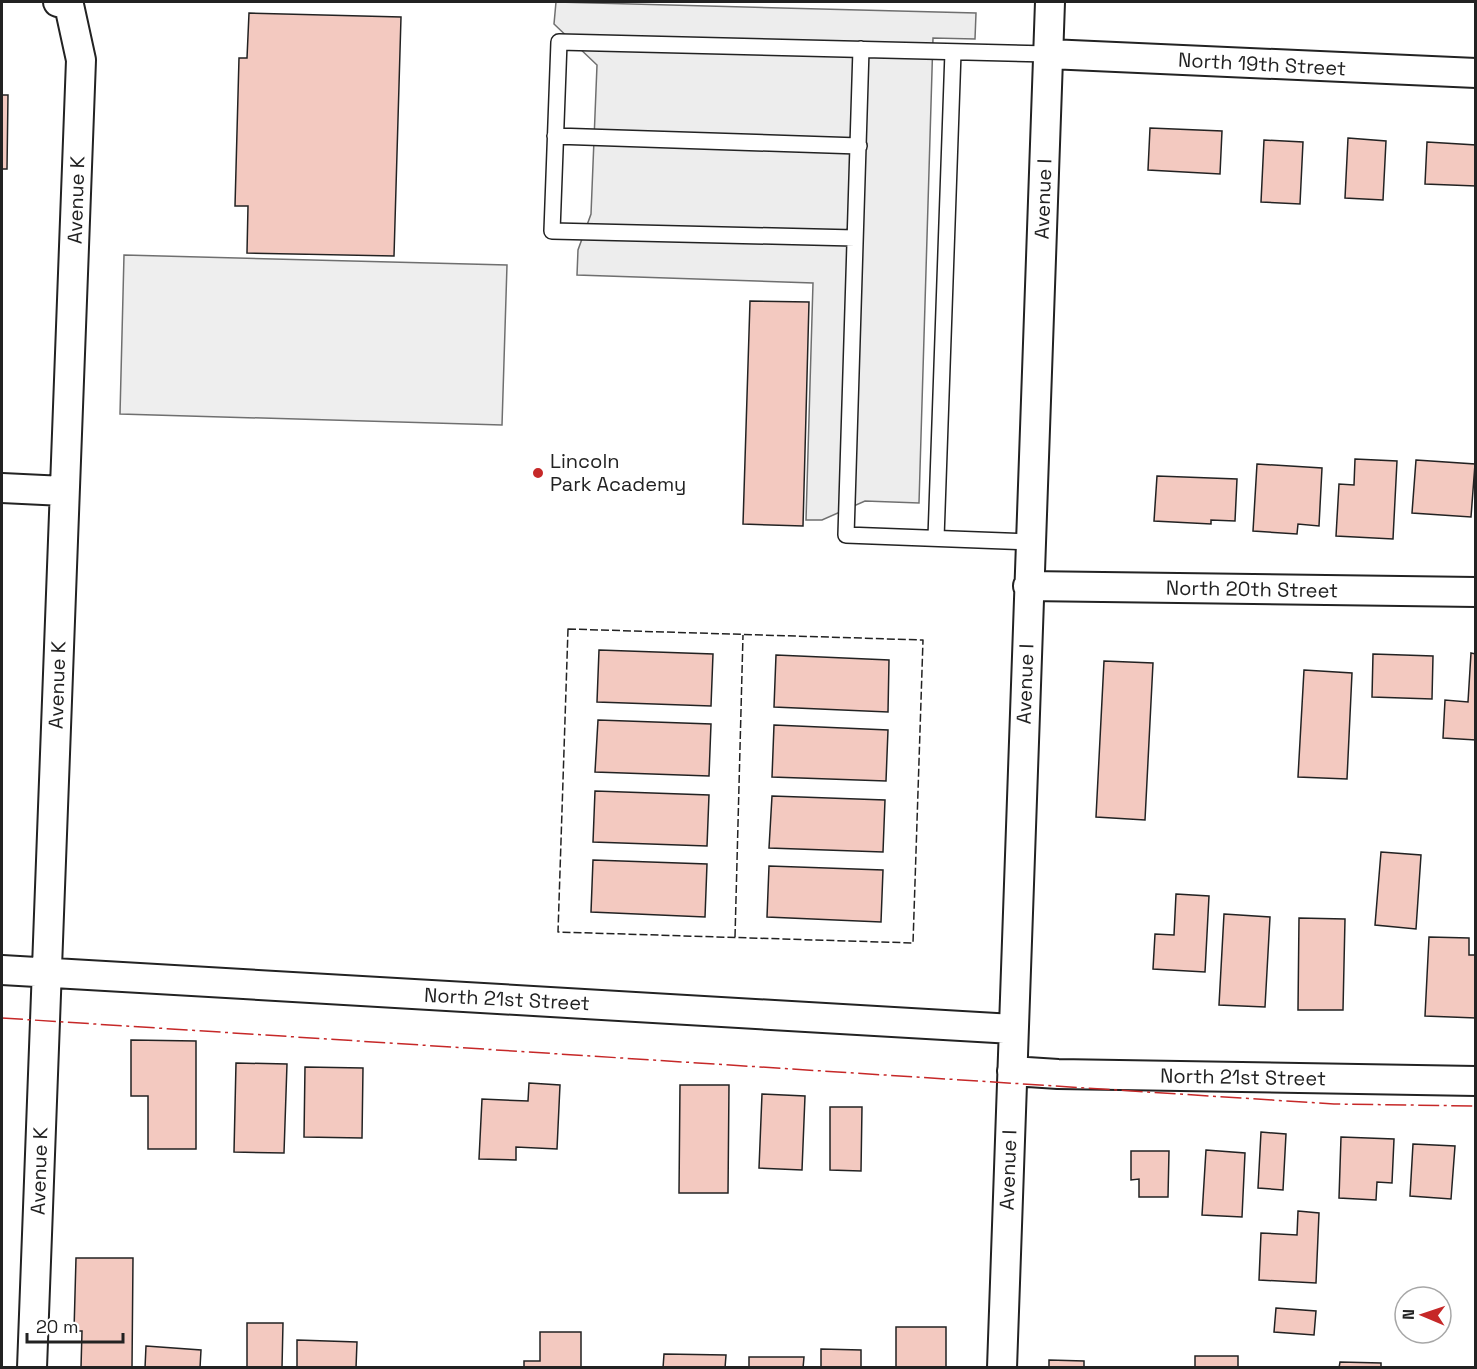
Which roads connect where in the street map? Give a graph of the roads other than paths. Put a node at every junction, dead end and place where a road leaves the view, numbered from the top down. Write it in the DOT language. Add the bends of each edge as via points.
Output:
graph roads {
  1 [pos="1050,2"];
  2 [pos="63,3"];
  3 [pos="861,49"];
  4 [pos="953,52"];
  5 [pos="1049,54"];
  6 [pos="1476,73"];
  7 [pos="555,136"];
  8 [pos="859,146"];
  9 [pos="855,237"];
  10 [pos="2,488"];
  11 [pos="64,491"];
  12 [pos="936,538"];
  13 [pos="1030,542"];
  14 [pos="1028,586"];
  15 [pos="1476,592"];
  16 [pos="2,970"];
  17 [pos="46,972"];
  18 [pos="1013,1029"];
  19 [pos="1012,1071"];
  20 [pos="1476,1081"];
  21 [pos="32,1368"];
  22 [pos="1002,1368"];
  1 -- 5 [label="street, Avenue I"];
  2 -- 11 [label="street, Avenue K" via="81,60"];
  3 -- 4 [label="lane"];
  3 -- 7 [label="lane" via="559,42"];
  3 -- 8 [label="lane"];
  4 -- 5 [label="lane"];
  4 -- 12 [label="lane"];
  5 -- 6 [label="street, North 19th Street"];
  5 -- 13 [label="street, Avenue I"];
  7 -- 8 [label="lane"];
  7 -- 9 [label="lane" via="552,231"];
  8 -- 9 [label="lane"];
  9 -- 12 [label="lane" via="846,535"];
  10 -- 11 [label="street"];
  11 -- 17 [label="street, Avenue K"];
  12 -- 13 [label="lane"];
  13 -- 14 [label="street, Avenue I"];
  14 -- 15 [label="street, North 20th Street"];
  14 -- 18 [label="street, Avenue I"];
  16 -- 17 [label="street, North 21st Street"];
  17 -- 18 [label="street, North 21st Street"];
  17 -- 21 [label="street, Avenue K"];
  18 -- 19 [label="street, Avenue I"];
  19 -- 20 [label="street, North 21st Street"];
  19 -- 22 [label="street, Avenue I"];
}
